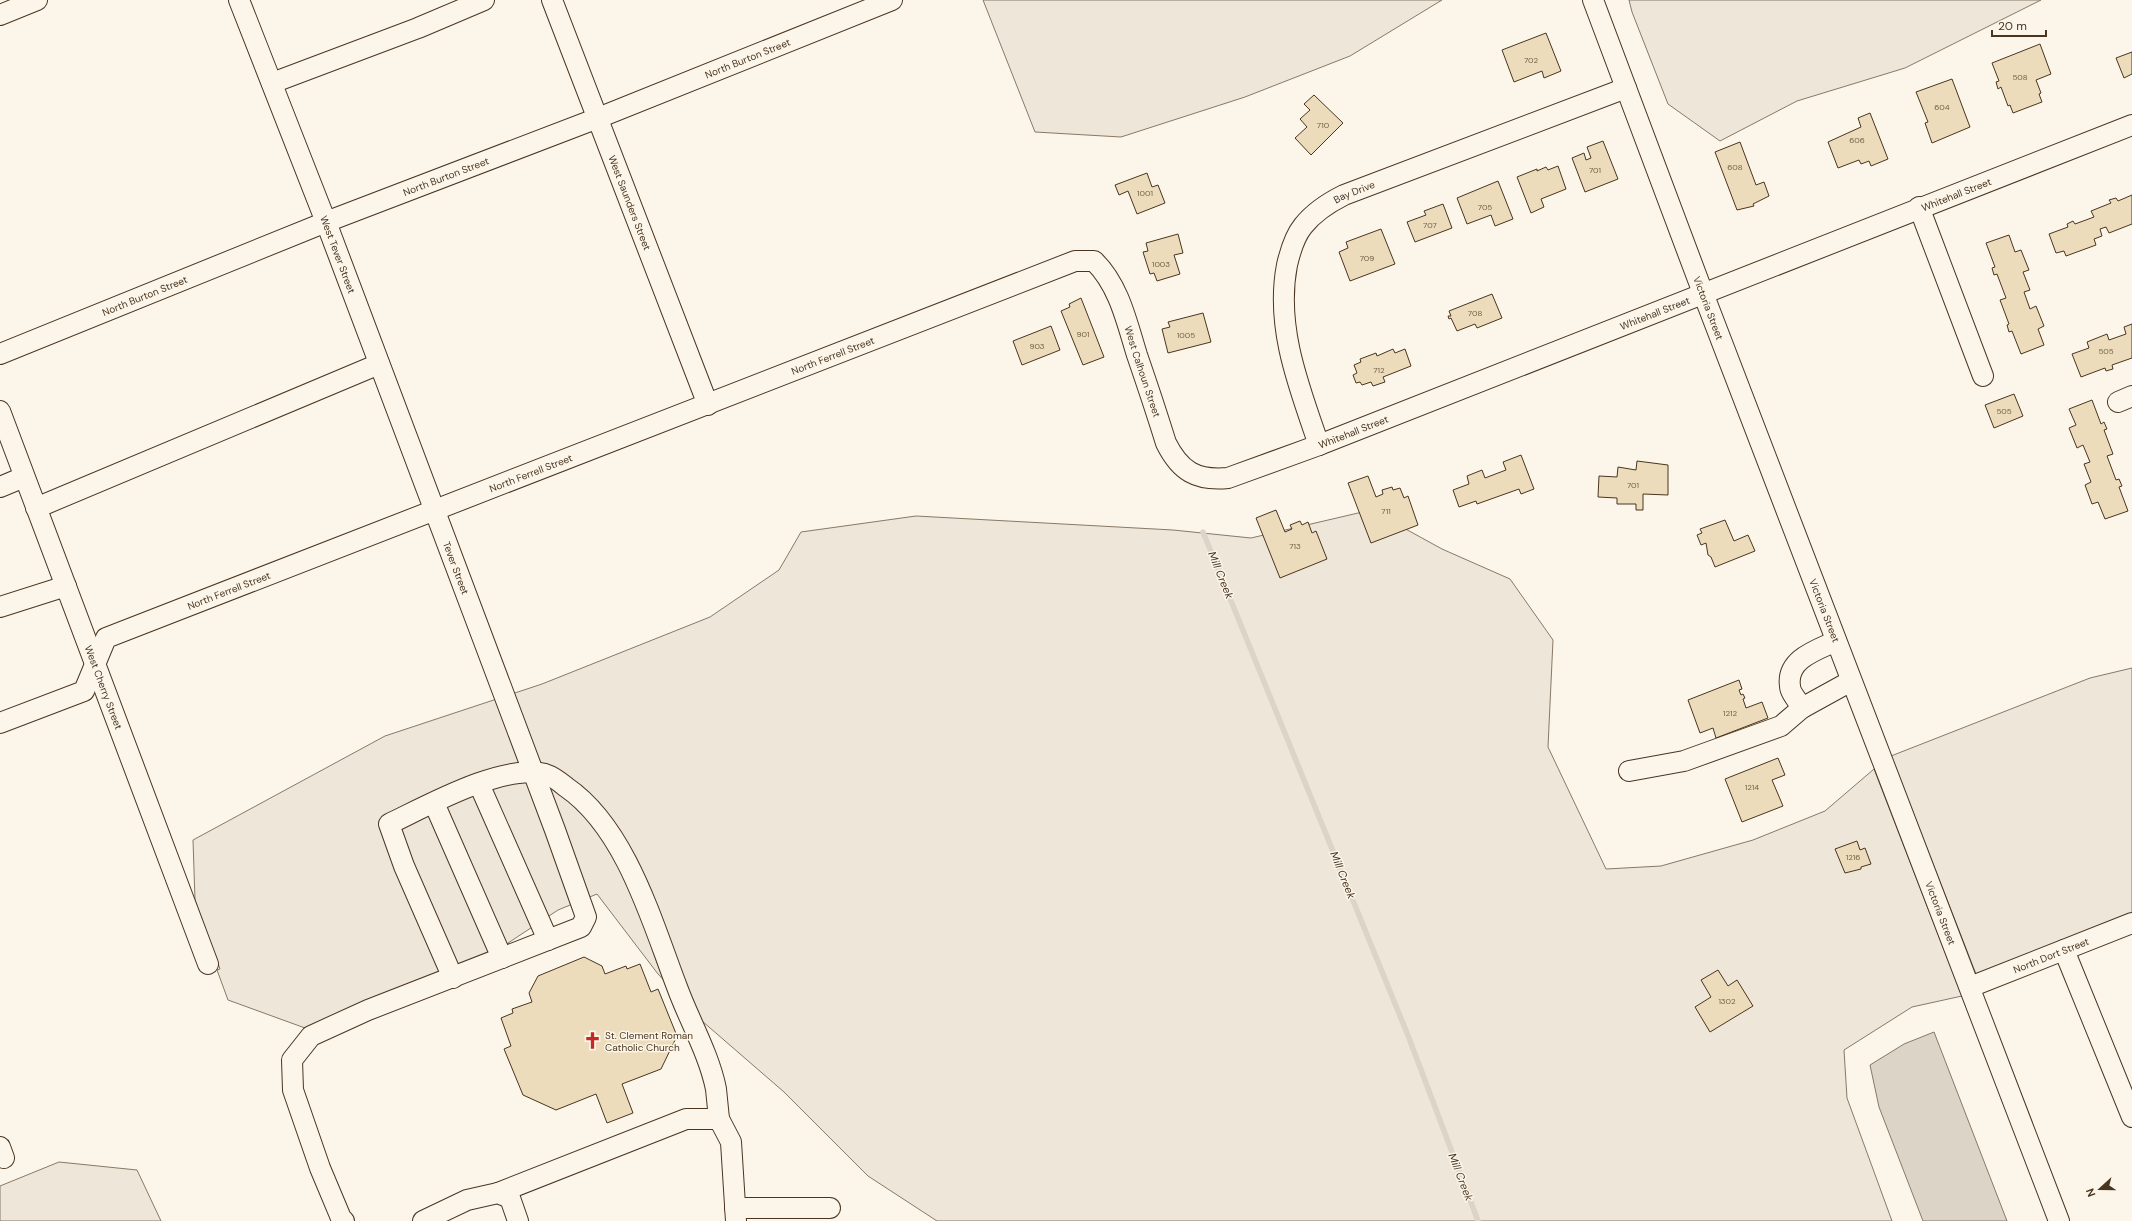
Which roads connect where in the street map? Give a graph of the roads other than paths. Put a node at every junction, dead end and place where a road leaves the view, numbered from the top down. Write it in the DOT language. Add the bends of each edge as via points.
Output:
graph roads {
  1 [pos="37,0"];
  2 [pos="239,0"];
  3 [pos="484,0"];
  4 [pos="552,0"];
  5 [pos="892,0"];
  6 [pos="1593,0"];
  7 [pos="0,15"];
  8 [pos="272,83"];
  9 [pos="1626,88"];
  10 [pos="598,118"];
  11 [pos="2132,125"];
  12 [pos="1919,207"];
  13 [pos="326,222"];
  14 [pos="1094,262"];
  15 [pos="1703,293"];
  16 [pos="0,354"];
  17 [pos="379,364"];
  18 [pos="1983,376"];
  19 [pos="708,405"];
  20 [pos="0,411"];
  21 [pos="1319,445"];
  22 [pos="1198,476"];
  23 [pos="24,477"];
  24 [pos="0,487"];
  25 [pos="36,508"];
  26 [pos="434,510"];
  27 [pos="66,586"];
  28 [pos="0,607"];
  29 [pos="1836,641"];
  30 [pos="96,665"];
  31 [pos="1851,681"];
  32 [pos="1802,708"];
  33 [pos="0,723"];
  34 [pos="1628,771"];
  35 [pos="533,773"];
  36 [pos="479,784"];
  37 [pos="434,803"];
  38 [pos="2132,923"];
  39 [pos="548,940"];
  40 [pos="2064,950"];
  41 [pos="502,958"];
  42 [pos="208,964"];
  43 [pos="453,978"];
  44 [pos="1970,987"];
  45 [pos="2132,1117"];
  46 [pos="719,1119"];
  47 [pos="498,1193"];
  48 [pos="830,1208"];
  49 [pos="736,1215"];
  50 [pos="786,1215"];
  51 [pos="344,1221"];
  52 [pos="423,1221"];
  53 [pos="518,1221"];
  54 [pos="2059,1221"];
  1 -- 7 [label="street"];
  2 -- 8 [label="street, West Tever Street"];
  3 -- 8 [label="street" via="418,28"];
  4 -- 10 [label="street, West Saunders Street"];
  5 -- 10 [label="street, North Burton Street"];
  6 -- 9 [label="street, Victoria Street"];
  8 -- 13 [label="street, West Tever Street"];
  9 -- 15 [label="street, Victoria Street"];
  9 -- 21 [label="street, Bay Drive" via="1344,194 1321,208 1302,227 1288,259 1283,316 1300,392"];
  10 -- 13 [label="street, North Burton Street"];
  10 -- 19 [label="street, West Saunders Street"];
  11 -- 12 [label="street, Whitehall Street"];
  12 -- 15 [label="street, Whitehall Street"];
  12 -- 18 [label="street"];
  13 -- 16 [label="street, North Burton Street"];
  13 -- 17 [label="street, West Tever Street"];
  14 -- 19 [label="street, North Ferrell Street" via="1083,260 1067,264"];
  14 -- 22 [label="street, West Calhoun Street" via="1106,274 1120,303 1166,443 1173,457 1184,468"];
  15 -- 21 [label="street, Whitehall Street"];
  15 -- 29 [label="street, Victoria Street"];
  17 -- 25 [label="street"];
  17 -- 26 [label="street, West Tever Street"];
  19 -- 26 [label="street, North Ferrell Street"];
  20 -- 23 [label="street, West Cherry Street"];
  21 -- 22 [label="street, Whitehall Street" via="1228,478 1212,479"];
  23 -- 24 [label="street"];
  23 -- 25 [label="street, West Cherry Street"];
  25 -- 27 [label="street, West Cherry Street"];
  26 -- 30 [label="street, North Ferrell Street" via="106,638"];
  26 -- 35 [label="street, Tever Street"];
  27 -- 28 [label="street"];
  27 -- 30 [label="street, West Cherry Street"];
  29 -- 31 [label="street, Victoria Street"];
  29 -- 32 [label="street" via="1800,658 1791,674 1790,687"];
  30 -- 33 [label="street, North Ferrell Street" via="84,691"];
  30 -- 42 [label="street, West Cherry Street"];
  31 -- 32 [label="street"];
  31 -- 44 [label="street, Victoria Street"];
  32 -- 34 [label="street" via="1781,726 1741,741 1684,761"];
  35 -- 36 [label="street" via="522,772"];
  35 -- 39 [label="street, Tever Street" via="586,917 581,927"];
  35 -- 46 [label="street" via="546,774 578,795 601,822 622,853 706,1057 716,1088"];
  36 -- 37 [label="street"];
  36 -- 39 [label="street"];
  37 -- 41 [label="street"];
  37 -- 43 [label="street" via="389,824 404,866"];
  38 -- 40 [label="street, North Dort Street"];
  39 -- 41 [label="street, Tever Street"];
  40 -- 44 [label="street, North Dort Street"];
  40 -- 45 [label="street"];
  41 -- 43 [label="street, Tever Street"];
  43 -- 51 [label="street, Tever Street" via="368,1010 311,1036 292,1060 293,1090 320,1168"];
  44 -- 54 [label="street, Victoria Street"];
  46 -- 47 [label="street" via="686,1119"];
  46 -- 49 [label="street" via="731,1142"];
  47 -- 52 [label="street" via="467,1200"];
  47 -- 53 [label="street" via="510,1198"];
  48 -- 50 [label="street"];
  49 -- 50 [label="street"];
}
